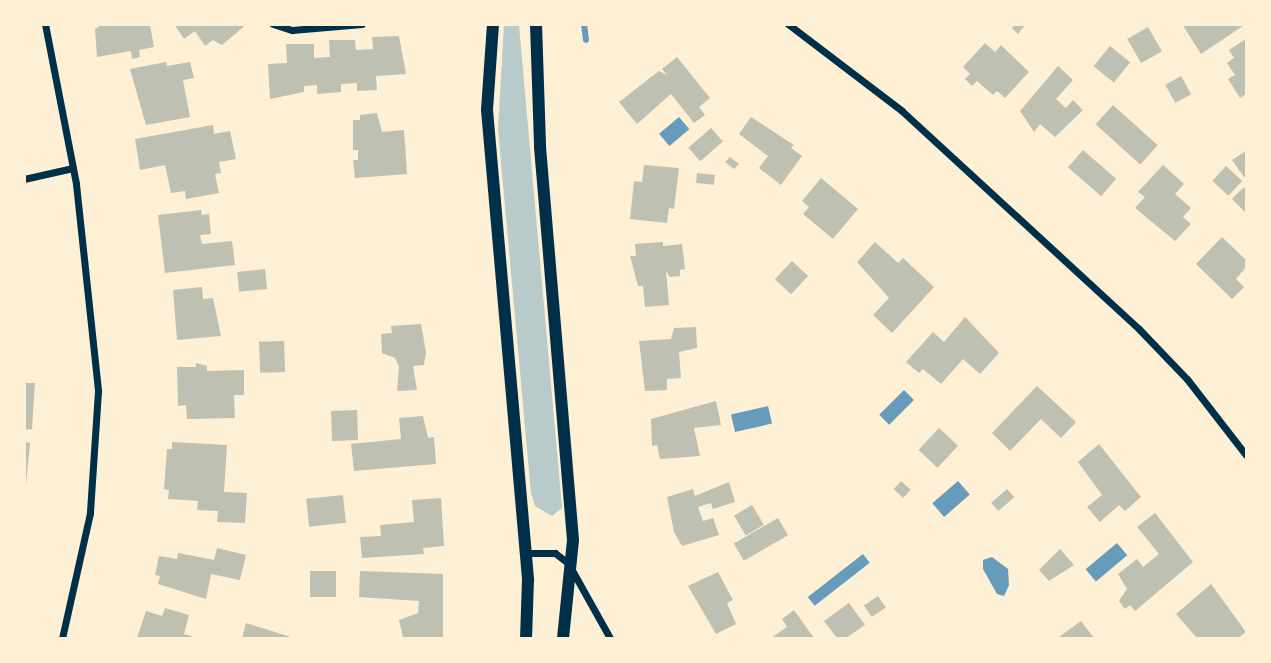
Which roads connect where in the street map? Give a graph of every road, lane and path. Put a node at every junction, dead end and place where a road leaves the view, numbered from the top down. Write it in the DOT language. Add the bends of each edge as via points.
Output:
graph roads {
  1 [pos="45,24"];
  2 [pos="273,24"];
  3 [pos="362,24"];
  4 [pos="484,24"];
  5 [pos="492,24"];
  6 [pos="536,24"];
  7 [pos="788,24"];
  8 [pos="488,72"];
  9 [pos="73,168"];
  10 [pos="24,179"];
  11 [pos="1247,456"];
  12 [pos="526,553"];
  13 [pos="573,568"];
  14 [pos="62,639"];
  15 [pos="526,639"];
  16 [pos="563,639"];
  17 [pos="610,639"];
  1 -- 9 [label="street"];
  2 -- 3 [label="street" via="292,30"];
  4 -- 8 [label="street"];
  5 -- 8 [label="street"];
  6 -- 13 [label="street" via="537,113"];
  7 -- 11 [label="street" via="902,111 1148,337"];
  8 -- 12 [label="street"];
  9 -- 10 [label="street"];
  9 -- 14 [label="street" via="98,391 90,513"];
  12 -- 13 [label="street" via="555,553"];
  12 -- 15 [label="street"];
  13 -- 16 [label="street"];
  13 -- 17 [label="street"];
}
